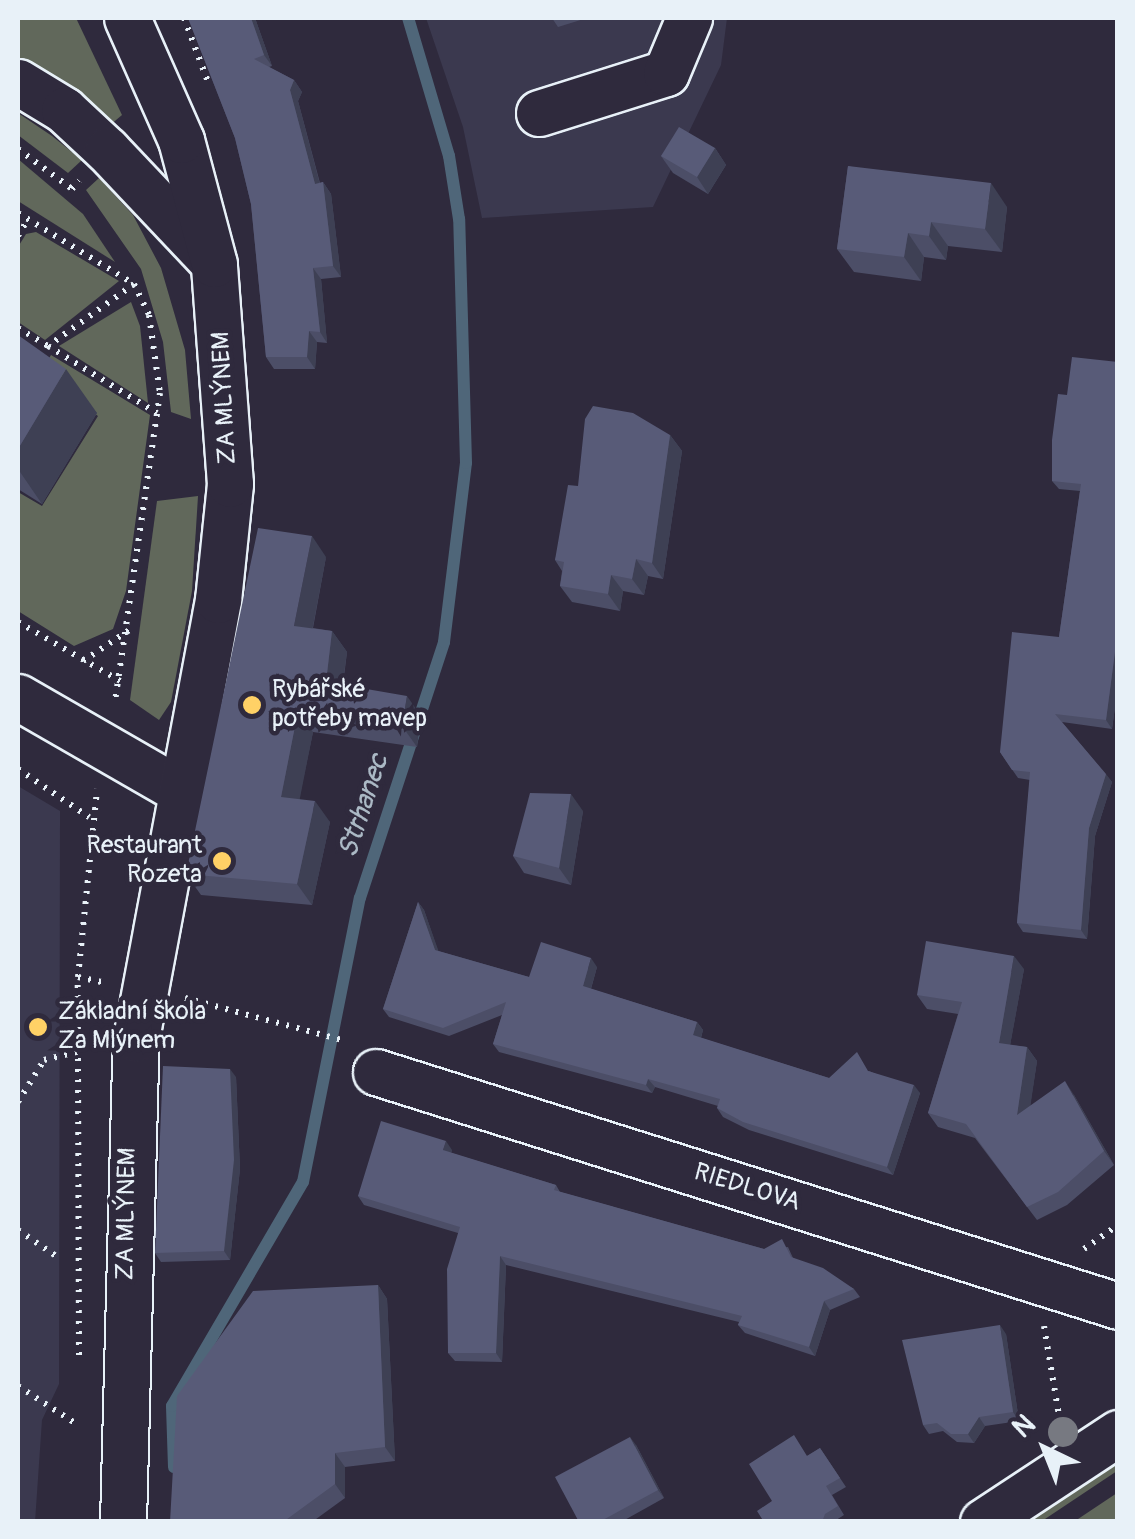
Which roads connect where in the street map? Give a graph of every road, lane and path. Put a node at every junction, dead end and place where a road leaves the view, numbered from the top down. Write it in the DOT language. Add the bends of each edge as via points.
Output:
graph roads {
  1 [pos="127,18"];
  2 [pos="690,18"];
  3 [pos="18,82"];
  4 [pos="539,112"];
  5 [pos="18,213"];
  6 [pos="28,219"];
  7 [pos="18,236"];
  8 [pos="214,264"];
  9 [pos="134,284"];
  10 [pos="18,328"];
  11 [pos="48,346"];
  12 [pos="36,369"];
  13 [pos="157,413"];
  14 [pos="18,622"];
  15 [pos="131,629"];
  16 [pos="83,661"];
  17 [pos="18,697"];
  18 [pos="18,769"];
  19 [pos="183,792"];
  20 [pos="177,996"];
  21 [pos="80,1051"];
  22 [pos="368,1059"];
  23 [pos="18,1102"];
  24 [pos="1118,1225"];
  25 [pos="18,1230"];
  26 [pos="59,1258"];
  27 [pos="1052,1284"];
  28 [pos="1118,1306"];
  29 [pos="79,1367"];
  30 [pos="18,1386"];
  31 [pos="79,1406"];
  32 [pos="78,1425"];
  33 [pos="1118,1433"];
  34 [pos="1063,1437"];
  35 [pos="78,1444"];
  36 [pos="122,1522"];
  37 [pos="983,1522"];
  1 -- 8 [label="street, ZA MLÝNEM" via="182,140"];
  2 -- 4 [label="street" via="666,73"];
  3 -- 8 [label="street" via="64,110"];
  5 -- 6 [label="path"];
  6 -- 7 [label="path"];
  6 -- 9 [label="path"];
  8 -- 19 [label="street, ZA MLÝNEM" via="230,484 218,600"];
  9 -- 11 [label="path"];
  9 -- 13 [label="path" via="149,314"];
  10 -- 11 [label="path"];
  11 -- 12 [label="path"];
  11 -- 13 [label="path"];
  13 -- 15 [label="path"];
  14 -- 16 [label="path"];
  15 -- 16 [label="path"];
  15 -- 16 [label="path" via="120,681"];
  17 -- 19 [label="street"];
  18 -- 21 [label="path" via="89,818"];
  19 -- 36 [label="street, ZA MLÝNEM" via="130,1093"];
  20 -- 22 [label="path" via="316,1033"];
  21 -- 23 [label="path" via="44,1060"];
  21 -- 29 [label="path"];
  22 -- 27 [label="street, RIEDLOVA"];
  24 -- 27 [label="path" via="1067,1261"];
  25 -- 26 [label="path"];
  27 -- 28 [label="street, RIEDLOVA"];
  27 -- 34 [label="path" via="1041,1310"];
  30 -- 32 [label="path"];
  31 -- 32 [label="path"];
  32 -- 35 [label="path"];
  33 -- 37 [label="street"];
}
